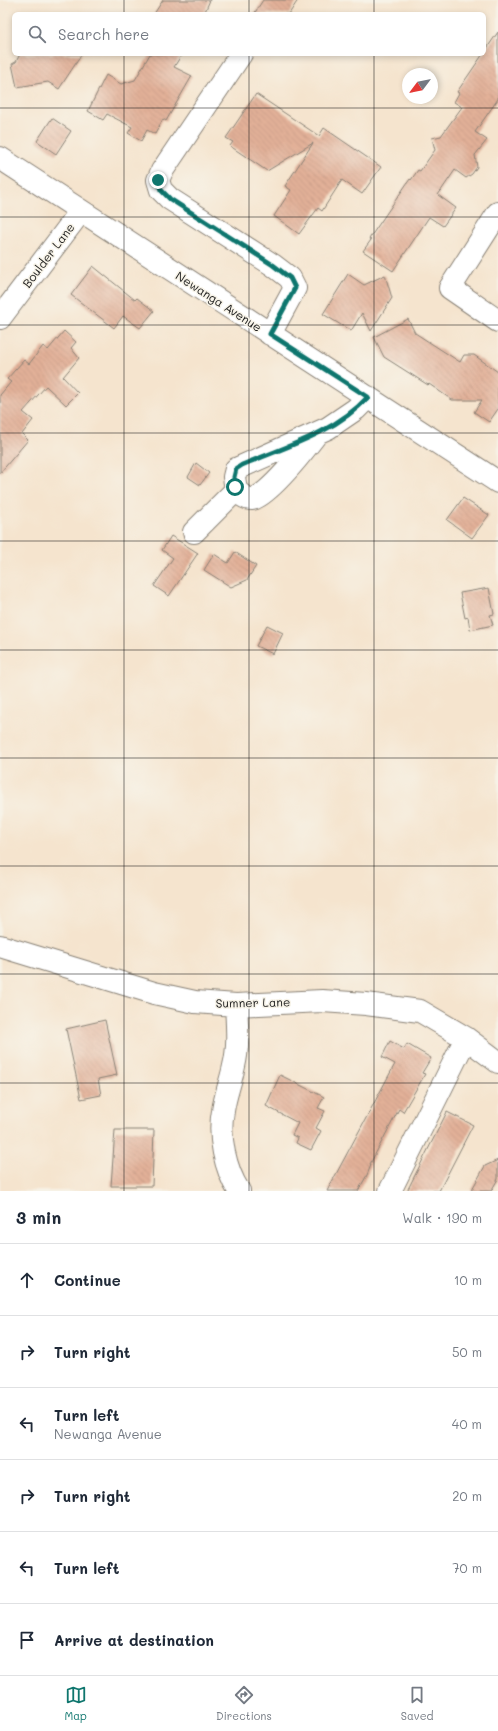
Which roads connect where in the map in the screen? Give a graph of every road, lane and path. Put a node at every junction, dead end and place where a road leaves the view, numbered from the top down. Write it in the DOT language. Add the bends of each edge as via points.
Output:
graph roads {
  1 [pos="241,56"];
  2 [pos="0,158"];
  3 [pos="81,211"];
  4 [pos="498,213"];
  5 [pos="0,318"];
  6 [pos="498,321"];
  7 [pos="270,334"];
  8 [pos="368,397"];
  9 [pos="317,433"];
  10 [pos="498,482"];
  11 [pos="236,490"];
  12 [pos="194,532"];
  13 [pos="0,946"];
  14 [pos="236,1005"];
  15 [pos="466,1038"];
  16 [pos="498,1062"];
  17 [pos="239,1191"];
  18 [pos="390,1191"];
  1 -- 7 [label="street" via="158,180 161,190 170,199 290,278 295,288"];
  2 -- 3 [label="street, Newanga Avenue"];
  3 -- 5 [label="street, Boulder Lane"];
  3 -- 7 [label="street, Newanga Avenue"];
  4 -- 6 [label="street" via="450,288"];
  7 -- 8 [label="street, Newanga Avenue"];
  8 -- 9 [label="street" via="356,409"];
  8 -- 10 [label="street, Newanga Avenue"];
  9 -- 11 [label="street" via="236,469"];
  9 -- 11 [label="street" via="265,493 252,499 242,496"];
  11 -- 12 [label="street"];
  13 -- 14 [label="street, Sumner Lane" via="154,993 195,1002"];
  14 -- 15 [label="street, Sumner Lane" via="322,1001 420,1011"];
  14 -- 17 [label="street" via="238,1040 235,1066 222,1112 222,1132 225,1159"];
  15 -- 16 [label="street, Sumner Lane"];
  15 -- 18 [label="street"];
}
